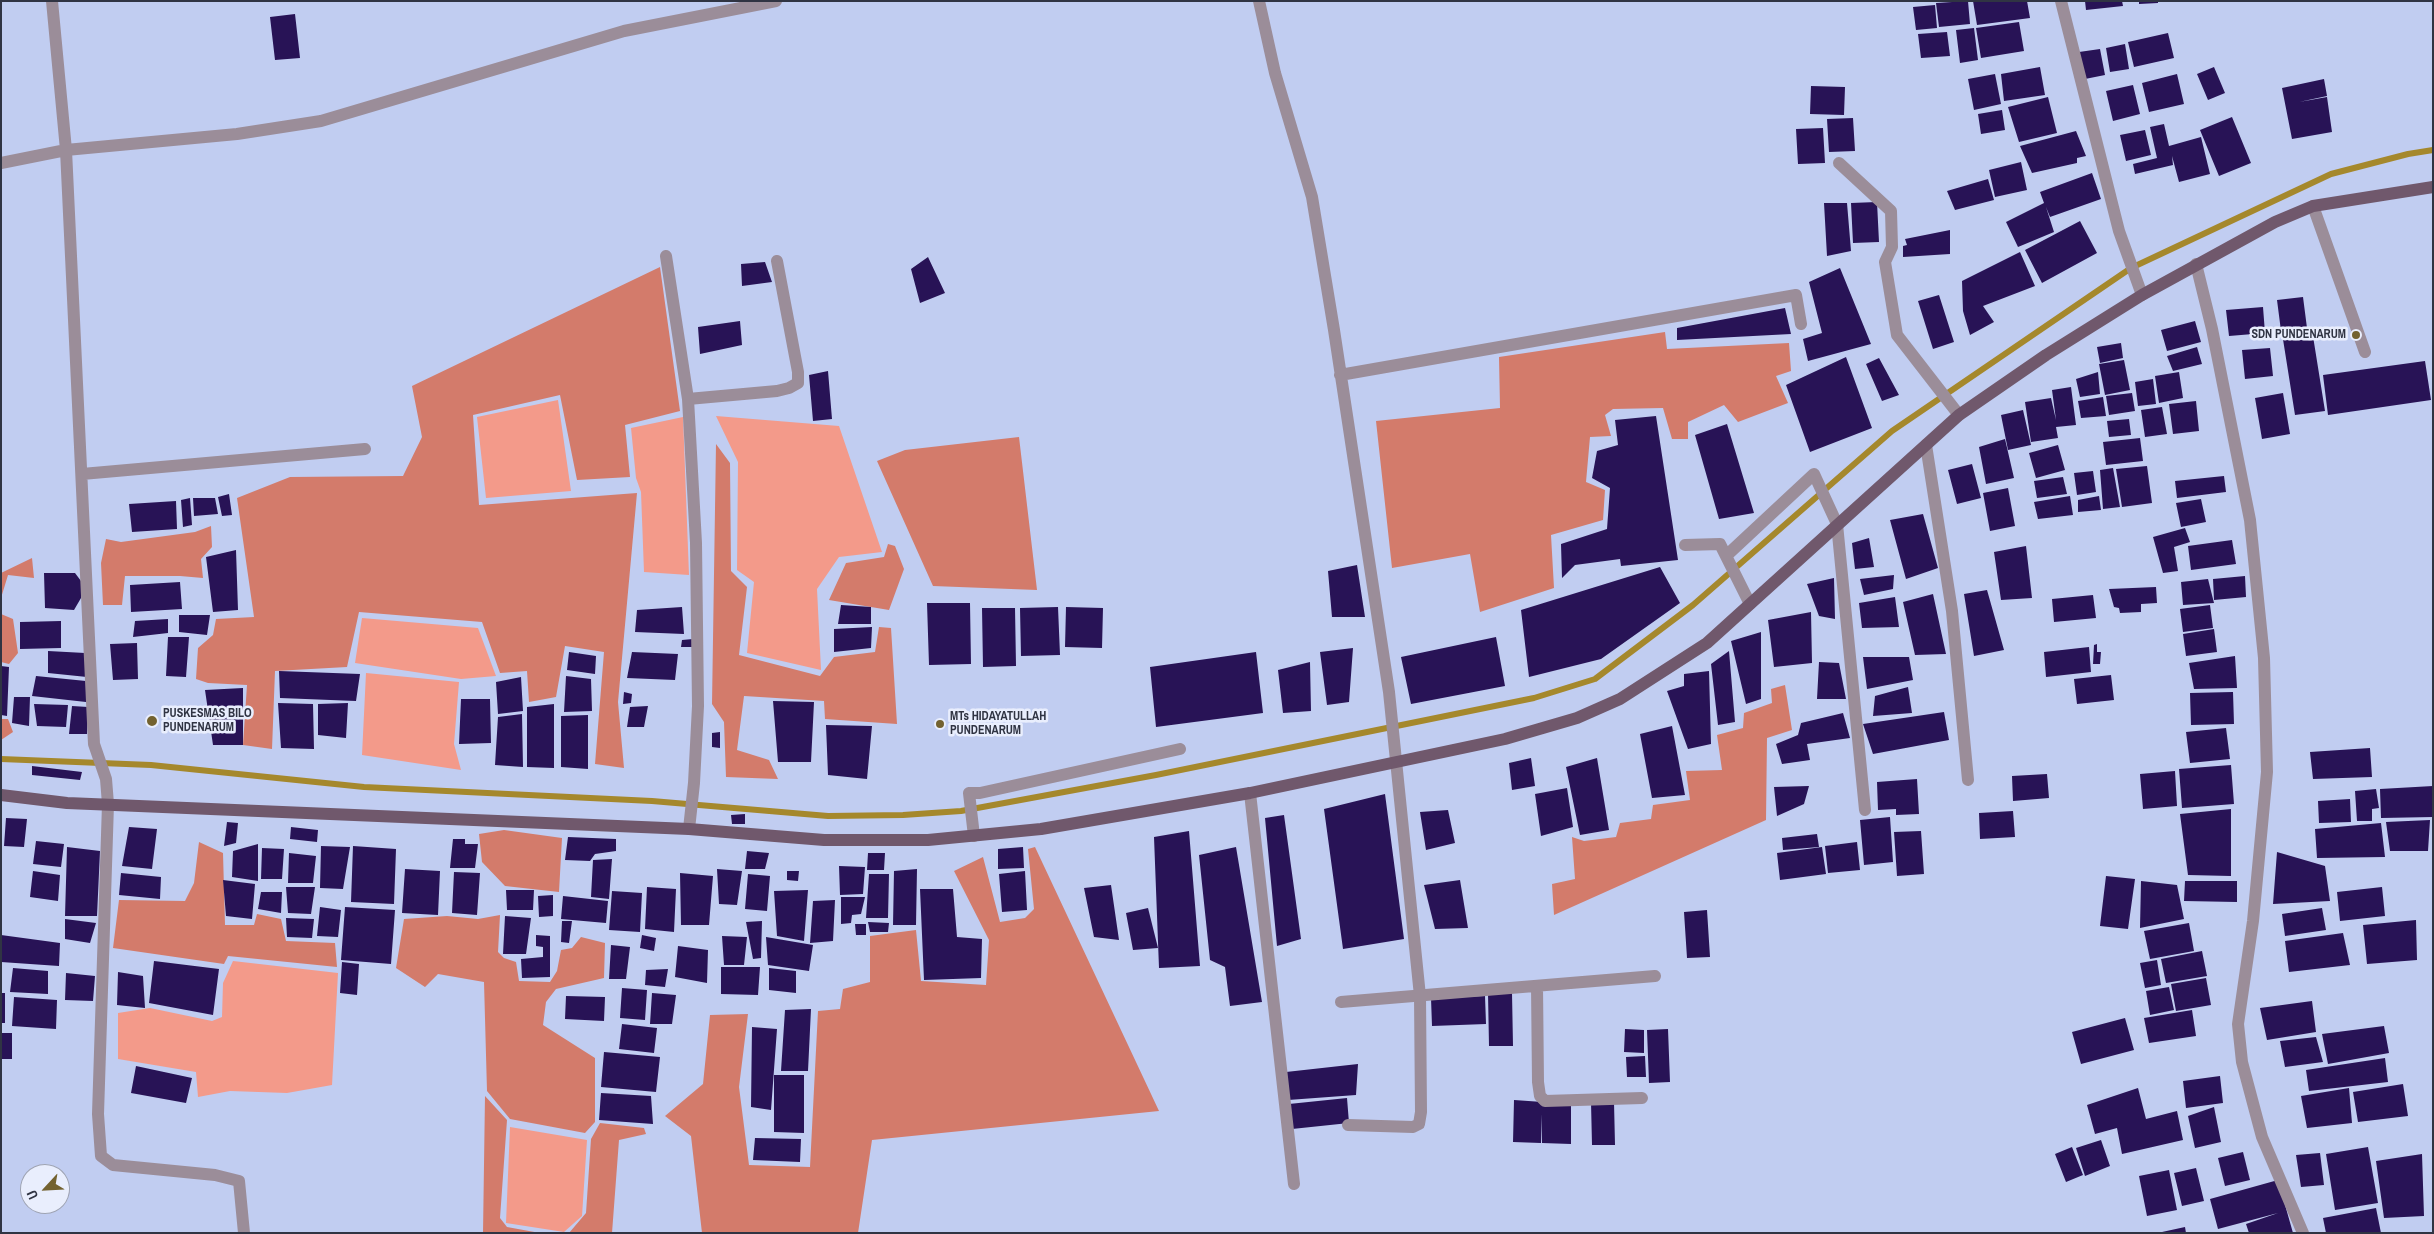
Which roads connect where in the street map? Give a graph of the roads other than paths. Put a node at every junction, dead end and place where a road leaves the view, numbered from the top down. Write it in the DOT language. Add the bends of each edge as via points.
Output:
graph roads {
  1 [pos="52,1"];
  2 [pos="776,1"];
  3 [pos="1259,1"];
  4 [pos="2061,1"];
  5 [pos="66,150"];
  6 [pos="1,163"];
  7 [pos="1839,163"];
  8 [pos="2433,187"];
  9 [pos="2313,206"];
  10 [pos="666,256"];
  11 [pos="777,261"];
  12 [pos="2196,264"];
  13 [pos="2142,296"];
  14 [pos="1801,324"];
  15 [pos="2365,352"];
  16 [pos="1340,375"];
  17 [pos="688,398"];
  18 [pos="1959,415"];
  19 [pos="1926,445"];
  20 [pos="365,450"];
  21 [pos="82,474"];
  22 [pos="1837,524"];
  23 [pos="1685,545"];
  24 [pos="1727,558"];
  25 [pos="1750,604"];
  26 [pos="1180,749"];
  27 [pos="1398,760"];
  28 [pos="1968,780"];
  29 [pos="1250,793"];
  30 [pos="1,796"];
  31 [pos="108,804"];
  32 [pos="1865,810"];
  33 [pos="689,829"];
  34 [pos="974,836"];
  35 [pos="1656,976"];
  36 [pos="1537,986"];
  37 [pos="1420,996"];
  38 [pos="1341,1002"];
  39 [pos="1642,1098"];
  40 [pos="1348,1125"];
  41 [pos="1294,1184"];
  42 [pos="244,1233"];
  43 [pos="2302,1233"];
  1 -- 5 [label="street"];
  2 -- 5 [label="street" via="624,31 321,121 237,134"];
  3 -- 16 [label="street" via="1275,73 1312,197"];
  4 -- 13 [label="street" via="2119,231"];
  5 -- 6 [label="street"];
  5 -- 21 [label="street"];
  7 -- 18 [label="street" via="1891,211 1892,247 1885,262 1897,335"];
  8 -- 9 [label="main road"];
  9 -- 12 [label="main road" via="2275,222"];
  9 -- 15 [label="street"];
  10 -- 17 [label="street"];
  11 -- 17 [label="street" via="798,383 777,391"];
  12 -- 13 [label="main road"];
  12 -- 43 [label="street" via="2250,520 2264,658 2267,772 2253,921 2238,1024 2242,1062 2262,1137"];
  13 -- 18 [label="main road" via="2046,355"];
  14 -- 16 [label="street" via="1796,295"];
  16 -- 27 [label="street"];
  17 -- 33 [label="street" via="696,543 698,706"];
  18 -- 19 [label="main road"];
  19 -- 22 [label="main road"];
  19 -- 28 [label="street" via="1952,611"];
  20 -- 21 [label="street"];
  21 -- 31 [label="street" via="94,744 106,779"];
  22 -- 24 [label="street" via="1814,474"];
  22 -- 25 [label="main road"];
  22 -- 32 [label="street"];
  23 -- 24 [label="street" via="1720,544"];
  24 -- 25 [label="street"];
  25 -- 27 [label="main road" via="1707,643 1620,699 1577,718 1505,739"];
  26 -- 34 [label="street" via="968,793"];
  27 -- 29 [label="main road"];
  27 -- 37 [label="street"];
  29 -- 34 [label="main road" via="1041,829"];
  29 -- 41 [label="street"];
  30 -- 31 [label="main road"];
  31 -- 33 [label="main road"];
  31 -- 42 [label="street" via="98,1114 101,1156 113,1165 216,1175 239,1181"];
  33 -- 34 [label="main road" via="824,840 928,840"];
  35 -- 36 [label="street"];
  36 -- 37 [label="street"];
  36 -- 39 [label="street" via="1540,1096 1546,1101"];
  37 -- 38 [label="street"];
  37 -- 40 [label="street" via="1422,1112 1419,1124 1413,1127"];
}
